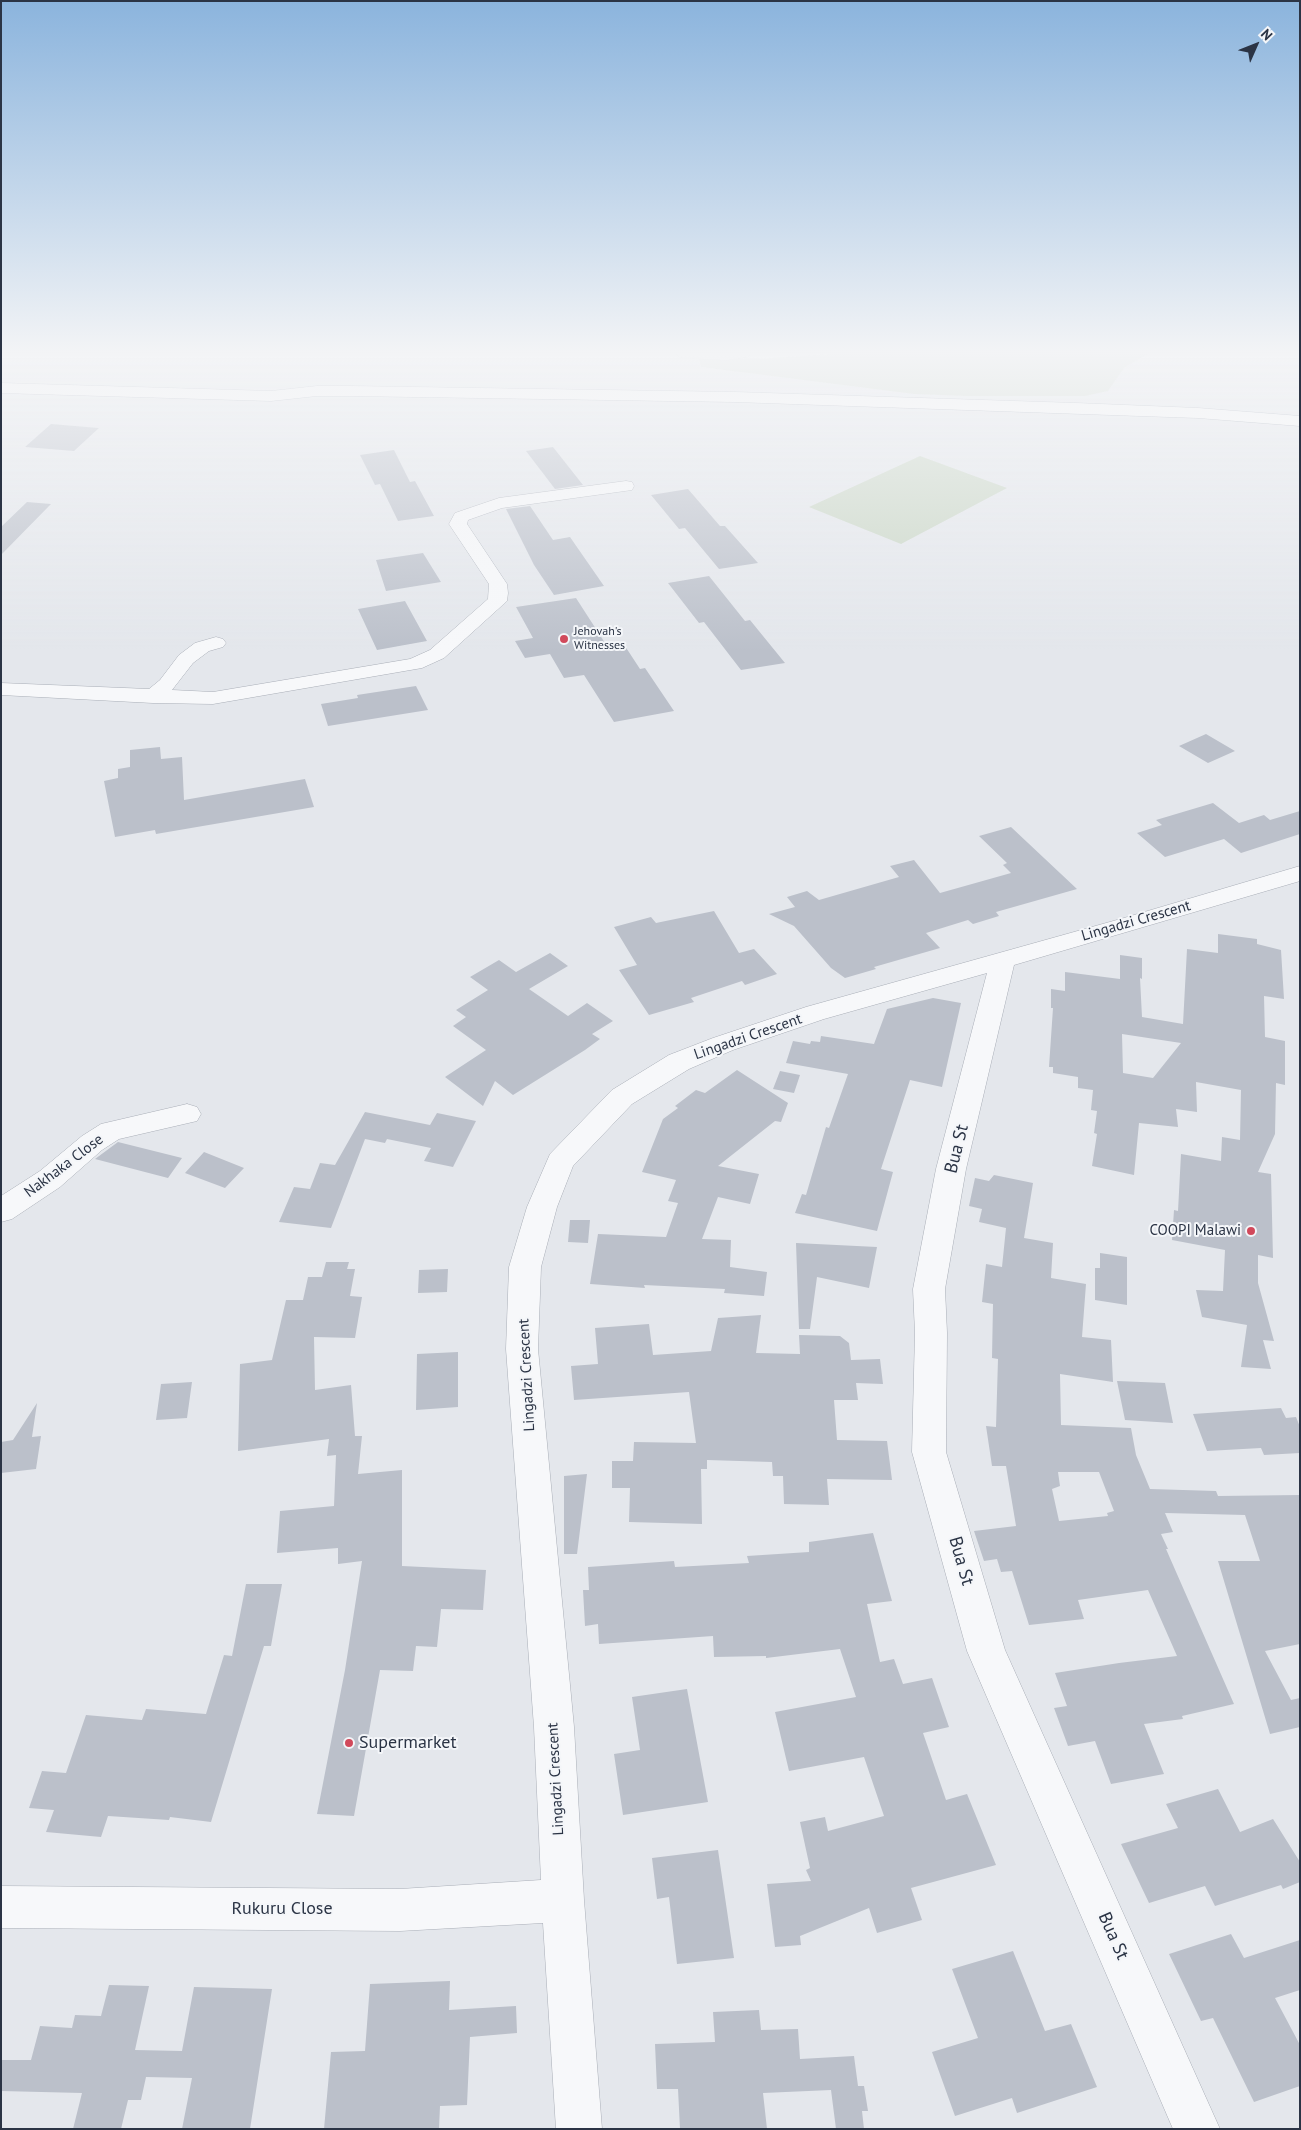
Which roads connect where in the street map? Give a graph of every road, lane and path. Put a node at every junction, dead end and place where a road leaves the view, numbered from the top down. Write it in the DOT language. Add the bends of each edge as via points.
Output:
graph roads {
  1 [pos="626,486"];
  2 [pos="216,643"];
  3 [pos="1,689"];
  4 [pos="153,697"];
  5 [pos="1300,872"];
  6 [pos="1003,959"];
  7 [pos="187,1114"];
  8 [pos="1,1210"];
  9 [pos="563,1900"];
  10 [pos="1,1908"];
  11 [pos="579,2129"];
  12 [pos="1198,2129"];
  1 -- 4 [label="street" via="499,503 461,517 458,524 498,584 497,602 427,660 213,698"];
  2 -- 4 [label="street" via="202,647 186,660"];
  3 -- 4 [label="street"];
  5 -- 6 [label="street, Lingadzi Crescent"];
  6 -- 9 [label="street, Lingadzi Crescent" via="815,1013 679,1062 622,1097 560,1161 542,1207 525,1267 522,1349 554,1727"];
  6 -- 12 [label="street, Bua St" via="951,1169 929,1289 929,1452 986,1651"];
  7 -- 8 [label="street, Nakhaka Close" via="111,1131 50,1179"];
  9 -- 10 [label="street, Rukuru Close" via="400,1910"];
  9 -- 11 [label="street, Lingadzi Crescent"];
}
